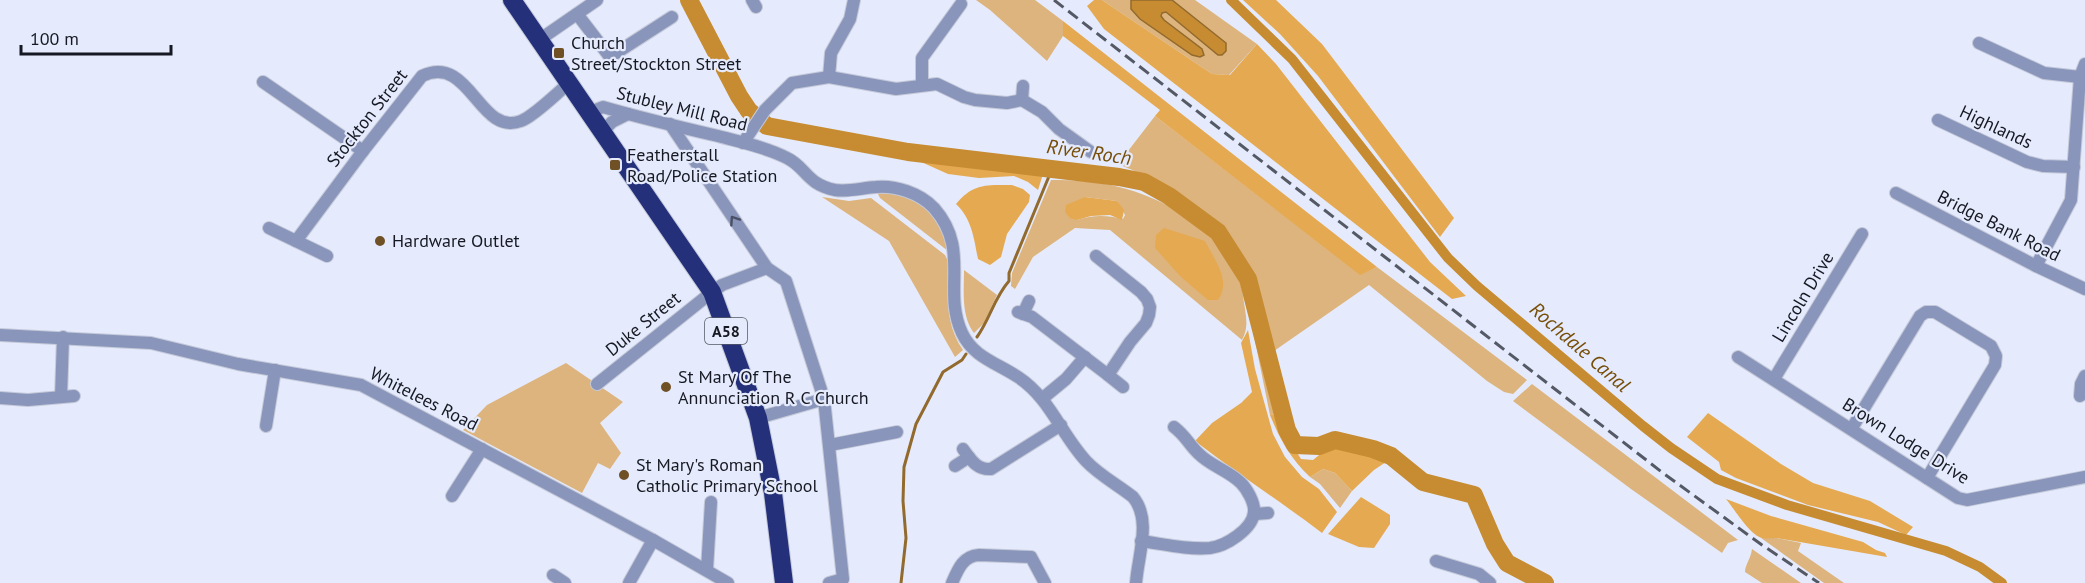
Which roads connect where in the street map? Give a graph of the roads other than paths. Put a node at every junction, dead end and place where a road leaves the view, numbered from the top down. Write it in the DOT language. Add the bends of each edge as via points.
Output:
graph roads {
  1 [pos="512,0"];
  2 [pos="597,0"];
  3 [pos="854,0"];
  4 [pos="959,12"];
  5 [pos="577,14"];
  6 [pos="672,17"];
  7 [pos="539,40"];
  8 [pos="1979,43"];
  9 [pos="2085,64"];
  10 [pos="829,77"];
  11 [pos="2080,77"];
  12 [pos="263,82"];
  13 [pos="568,84"];
  14 [pos="922,84"];
  15 [pos="1023,86"];
  16 [pos="1022,100"];
  17 [pos="590,112"];
  18 [pos="628,114"];
  19 [pos="1938,120"];
  20 [pos="669,124"];
  21 [pos="603,131"];
  22 [pos="743,142"];
  23 [pos="363,151"];
  24 [pos="1091,152"];
  25 [pos="2074,167"];
  26 [pos="1896,193"];
  27 [pos="269,228"];
  28 [pos="1862,234"];
  29 [pos="296,241"];
  30 [pos="327,256"];
  31 [pos="1096,256"];
  32 [pos="2036,266"];
  33 [pos="767,268"];
  34 [pos="2085,289"];
  35 [pos="712,292"];
  36 [pos="1029,301"];
  37 [pos="0,335"];
  38 [pos="63,337"];
  39 [pos="1085,357"];
  40 [pos="1738,357"];
  41 [pos="275,370"];
  42 [pos="1108,375"];
  43 [pos="2085,376"];
  44 [pos="1774,379"];
  45 [pos="597,384"];
  46 [pos="1123,387"];
  47 [pos="2080,396"];
  48 [pos="0,398"];
  49 [pos="824,399"];
  50 [pos="1043,399"];
  51 [pos="758,417"];
  52 [pos="1061,424"];
  53 [pos="266,426"];
  54 [pos="1174,427"];
  55 [pos="1851,428"];
  56 [pos="897,432"];
  57 [pos="830,445"];
  58 [pos="482,449"];
  59 [pos="955,466"];
  60 [pos="2085,477"];
  61 [pos="1927,478"];
  62 [pos="452,496"];
  63 [pos="711,502"];
  64 [pos="1268,513"];
  65 [pos="1255,514"];
  66 [pos="653,540"];
  67 [pos="1141,541"];
  68 [pos="1436,561"];
  69 [pos="707,570"];
  70 [pos="554,575"];
  71 [pos="565,583"];
  72 [pos="629,583"];
  73 [pos="728,583"];
  74 [pos="784,583"];
  75 [pos="830,583"];
  76 [pos="952,583"];
  77 [pos="1045,583"];
  78 [pos="1136,583"];
  79 [pos="1490,583"];
  1 -- 7 [label="highway, A58"];
  2 -- 5 [label="street"];
  3 -- 10 [label="street" via="850,20 831,53"];
  4 -- 14 [label="street" via="922,58"];
  5 -- 6 [label="street" via="610,57"];
  5 -- 7 [label="street"];
  7 -- 13 [label="highway, A58"];
  8 -- 11 [label="street" via="2044,73"];
  9 -- 11 [label="street"];
  10 -- 14 [label="street" via="896,89"];
  10 -- 22 [label="street" via="792,83 765,110"];
  11 -- 25 [label="street"];
  12 -- 23 [label="street"];
  13 -- 17 [label="highway, A58"];
  13 -- 23 [label="street, Stockton Street" via="523,120 501,122 452,74 430,72 422,76"];
  14 -- 16 [label="street" via="937,84 975,100"];
  15 -- 16 [label="street"];
  16 -- 24 [label="street" via="1042,112 1076,148"];
  17 -- 18 [label="street, Stubley Mill Road" via="603,107"];
  17 -- 21 [label="highway, A58"];
  18 -- 20 [label="street, Stubley Mill Road"];
  18 -- 21 [label="street"];
  19 -- 25 [label="street, Highlands" via="2027,162"];
  20 -- 22 [label="street, Stubley Mill Road"];
  33 -- 20 [label="street, one-way"];
  21 -- 35 [label="highway, A58"];
  22 -- 50 [label="street, Stubley Mill Road" via="789,158 824,187 890,187 915,195 933,207 952,238 958,319 966,341 978,354 1019,377"];
  23 -- 29 [label="street, Stockton Street"];
  25 -- 32 [label="street" via="2071,200"];
  26 -- 32 [label="street, Bridge Bank Road"];
  27 -- 29 [label="street"];
  28 -- 44 [label="street, Lincoln Drive"];
  29 -- 30 [label="street"];
  31 -- 42 [label="street" via="1107,272 1151,297 1146,323"];
  32 -- 34 [label="street, Bridge Bank Road"];
  33 -- 35 [label="street, Duke Street"];
  33 -- 49 [label="street" via="786,281"];
  35 -- 45 [label="street, Duke Street"];
  35 -- 51 [label="highway, A58"];
  36 -- 39 [label="street" via="1021,313"];
  37 -- 38 [label="street, Whitelees Road"];
  38 -- 41 [label="street, Whitelees Road" via="151,343"];
  38 -- 48 [label="street" via="67,397"];
  39 -- 42 [label="street"];
  39 -- 50 [label="street"];
  40 -- 44 [label="street, Brown Lodge Drive"];
  41 -- 53 [label="street"];
  41 -- 58 [label="street, Whitelees Road" via="361,385"];
  42 -- 46 [label="street"];
  43 -- 47 [label="street"];
  44 -- 55 [label="street, Brown Lodge Drive"];
  49 -- 51 [label="street"];
  49 -- 57 [label="street"];
  50 -- 52 [label="street, Stubley Mill Road"];
  51 -- 74 [label="highway, A58"];
  52 -- 59 [label="street" via="991,469 976,466 966,453"];
  52 -- 67 [label="street, Stubley Mill Road" via="1085,460 1138,504 1143,519"];
  54 -- 65 [label="street" via="1199,454 1241,483"];
  55 -- 61 [label="street, Brown Lodge Drive"];
  55 -- 61 [label="street" via="1926,312 1935,312 1991,346 1995,365"];
  56 -- 57 [label="street"];
  57 -- 75 [label="street" via="843,579"];
  58 -- 62 [label="street"];
  58 -- 66 [label="street, Whitelees Road"];
  60 -- 61 [label="street, Brown Lodge Drive" via="1967,500"];
  63 -- 69 [label="street"];
  64 -- 65 [label="street"];
  65 -- 67 [label="street" via="1237,536 1213,548"];
  66 -- 69 [label="street, Whitelees Road"];
  66 -- 72 [label="street"];
  67 -- 78 [label="street, Stubley Mill Road"];
  68 -- 79 [label="street" via="1479,574"];
  69 -- 73 [label="street, Whitelees Road"];
  70 -- 71 [label="street"];
  76 -- 77 [label="street" via="969,551 1034,553"];
}
